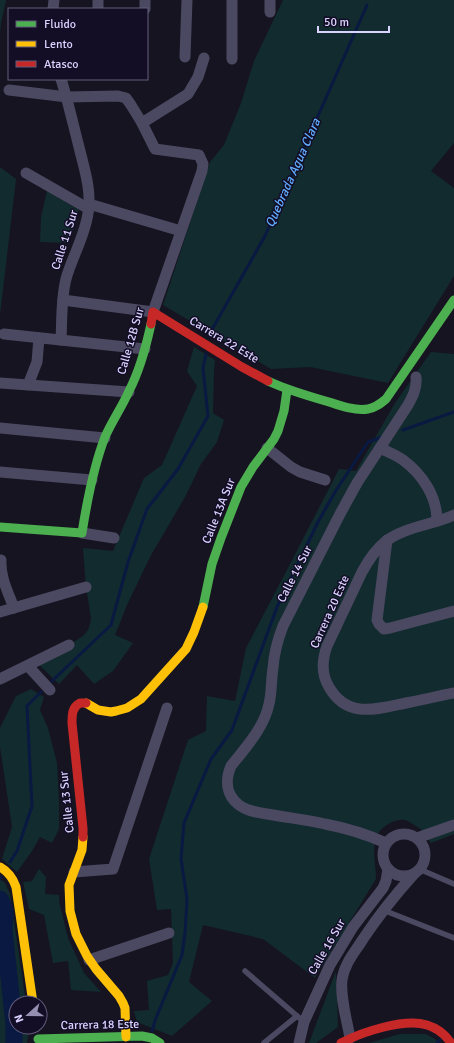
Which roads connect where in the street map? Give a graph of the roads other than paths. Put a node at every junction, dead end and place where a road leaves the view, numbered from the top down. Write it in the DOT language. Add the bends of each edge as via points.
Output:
graph roads {
  1 [pos="186,0"];
  2 [pos="232,0"];
  3 [pos="270,0"];
  4 [pos="270,12"];
  5 [pos="184,57"];
  6 [pos="204,58"];
  7 [pos="232,59"];
  8 [pos="61,80"];
  9 [pos="9,90"];
  10 [pos="67,97"];
  11 [pos="142,123"];
  12 [pos="26,174"];
  13 [pos="89,207"];
  14 [pos="181,231"];
  15 [pos="63,300"];
  16 [pos="454,300"];
  17 [pos="153,312"];
  18 [pos="4,334"];
  19 [pos="39,338"];
  20 [pos="61,340"];
  21 [pos="145,348"];
  22 [pos="416,378"];
  23 [pos="0,383"];
  24 [pos="28,385"];
  25 [pos="287,390"];
  26 [pos="129,392"];
  27 [pos="0,428"];
  28 [pos="105,438"];
  29 [pos="267,448"];
  30 [pos="380,448"];
  31 [pos="0,472"];
  32 [pos="92,480"];
  33 [pos="325,480"];
  34 [pos="454,514"];
  35 [pos="437,521"];
  36 [pos="0,527"];
  37 [pos="82,533"];
  38 [pos="114,538"];
  39 [pos="387,540"];
  40 [pos="1,560"];
  41 [pos="86,587"];
  42 [pos="14,608"];
  43 [pos="454,611"];
  44 [pos="0,612"];
  45 [pos="69,645"];
  46 [pos="28,666"];
  47 [pos="0,680"];
  48 [pos="50,690"];
  49 [pos="454,693"];
  50 [pos="167,708"];
  51 [pos="72,715"];
  52 [pos="454,825"];
  53 [pos="417,838"];
  54 [pos="386,843"];
  55 [pos="0,867"];
  56 [pos="388,869"];
  57 [pos="417,871"];
  58 [pos="74,872"];
  59 [pos="454,884"];
  60 [pos="383,910"];
  61 [pos="170,933"];
  62 [pos="454,938"];
  63 [pos="89,960"];
  64 [pos="245,971"];
  65 [pos="32,995"];
  66 [pos="301,1019"];
  67 [pos="126,1037"];
  68 [pos="37,1038"];
  69 [pos="345,1040"];
  70 [pos="160,1043"];
  71 [pos="264,1043"];
  72 [pos="299,1043"];
  73 [pos="452,1043"];
  1 -- 5 [label="street"];
  2 -- 7 [label="street"];
  3 -- 4 [label="street"];
  6 -- 11 [label="street" via="198,77 188,94"];
  8 -- 10 [label="street, Calle 11 Sur"];
  9 -- 10 [label="street"];
  10 -- 11 [label="street" via="126,98"];
  10 -- 13 [label="street, Calle 11 Sur" via="87,182"];
  11 -- 14 [label="street, Calle 12B Sur" via="155,149 199,156 202,159 202,171"];
  12 -- 13 [label="street"];
  13 -- 14 [label="street"];
  13 -- 15 [label="street, Calle 11 Sur" via="86,224 66,278"];
  14 -- 17 [label="street, Calle 12B Sur"];
  15 -- 17 [label="street, Carrera 22 Este"];
  15 -- 20 [label="street, Calle 11 Sur"];
  16 -- 25 [label="street, Carrera 22 Este" via="386,400 379,406 370,410 356,409"];
  17 -- 21 [label="street, Calle 12B Sur"];
  17 -- 25 [label="street, Carrera 22 Este" via="242,367"];
  18 -- 19 [label="street"];
  19 -- 20 [label="street"];
  19 -- 24 [label="street" via="37,362"];
  20 -- 21 [label="street"];
  21 -- 26 [label="street, Calle 12B Sur"];
  22 -- 30 [label="street, Calle 14 Sur" via="408,405"];
  23 -- 24 [label="street"];
  24 -- 26 [label="street"];
  25 -- 29 [label="street, Calle 13A Sur" via="280,426"];
  26 -- 28 [label="street, Calle 12B Sur"];
  27 -- 28 [label="street"];
  28 -- 32 [label="street, Calle 12B Sur"];
  29 -- 33 [label="street" via="300,472"];
  29 -- 51 [label="street, Calle 13A Sur" via="236,498 212,564 203,608 186,649 135,705 122,710 100,711 89,704 80,703 74,707"];
  30 -- 35 [label="street" via="409,465 422,479 435,504"];
  30 -- 54 [label="street, Calle 14 Sur" via="340,514 283,626 278,638 272,688 265,718 259,730 231,766 227,779 228,792 239,805 250,810 356,831"];
  31 -- 32 [label="street"];
  32 -- 37 [label="street, Calle 12B Sur"];
  34 -- 35 [label="street"];
  35 -- 39 [label="street"];
  36 -- 37 [label="street"];
  37 -- 38 [label="street"];
  39 -- 43 [label="street" via="377,620 379,624 384,628 390,628"];
  39 -- 49 [label="street, Carrera 20 Este" via="362,572 327,646 323,659 327,685 345,704 364,710"];
  40 -- 42 [label="street" via="2,577"];
  41 -- 42 [label="street"];
  42 -- 44 [label="street"];
  45 -- 46 [label="street"];
  46 -- 47 [label="street"];
  46 -- 48 [label="street"];
  50 -- 58 [label="street" via="113,869"];
  51 -- 58 [label="street, Calle 13 Sur" via="83,828 82,850"];
  52 -- 53 [label="street"];
  53 -- 54 [label="street" via="398,834"];
  53 -- 57 [label="street" via="422,844 425,857"];
  54 -- 56 [label="street" via="382,856"];
  55 -- 65 [label="street" via="10,873 16,887"];
  56 -- 57 [label="street" via="401,876 408,876"];
  56 -- 66 [label="street, Calle 16 Sur" via="383,888 353,927"];
  57 -- 59 [label="lane"];
  57 -- 60 [label="street"];
  58 -- 63 [label="street, Calle 13 Sur" via="69,885 70,911 76,934"];
  60 -- 62 [label="lane"];
  60 -- 69 [label="street" via="344,970 342,993"];
  61 -- 63 [label="street"];
  63 -- 67 [label="street, Calle 13 Sur" via="123,1003"];
  64 -- 66 [label="lane"];
  66 -- 71 [label="lane"];
  66 -- 72 [label="street, Calle 16 Sur"];
  67 -- 68 [label="street, Carrera 18 Este"];
  67 -- 70 [label="street, Carrera 18 Este" via="146,1036"];
  69 -- 73 [label="street" via="367,1031 416,1023 435,1028"];
}
